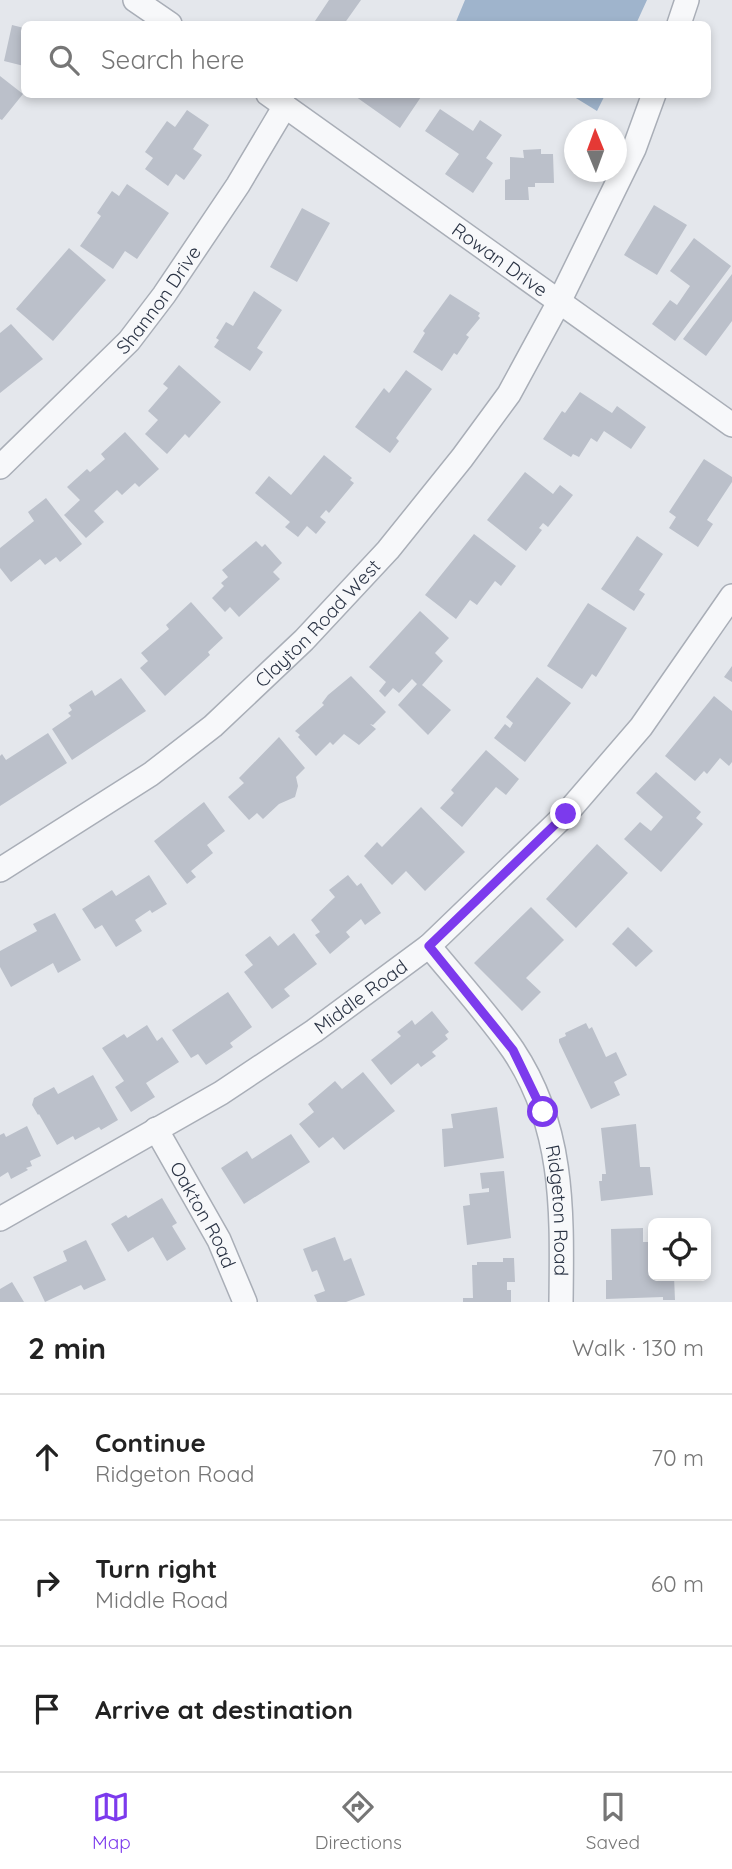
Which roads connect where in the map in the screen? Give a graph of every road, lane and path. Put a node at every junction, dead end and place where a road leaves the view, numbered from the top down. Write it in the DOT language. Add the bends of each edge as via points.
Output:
graph roads {
  1 [pos="135,0"];
  2 [pos="687,0"];
  3 [pos="166,21"];
  4 [pos="680,21"];
  5 [pos="653,98"];
  6 [pos="276,100"];
  7 [pos="559,302"];
  8 [pos="732,425"];
  9 [pos="0,467"];
  10 [pos="732,596"];
  11 [pos="0,870"];
  12 [pos="429,946"];
  13 [pos="156,1129"];
  14 [pos="0,1219"];
  15 [pos="245,1302"];
  16 [pos="561,1302"];
  1 -- 3 [label="street"];
  2 -- 4 [label="street"];
  5 -- 7 [label="street, Clayton Road West" via="634,149"];
  6 -- 7 [label="street, Rowan Drive"];
  6 -- 9 [label="street, Shannon Drive" via="238,185 164,295 129,341"];
  7 -- 8 [label="street, Rowan Drive"];
  7 -- 11 [label="street, Clayton Road West" via="509,394 462,458 388,550 304,640 213,726 151,774"];
  10 -- 12 [label="street, Middle Road" via="641,727 566,814"];
  12 -- 13 [label="street, Middle Road" via="245,1078"];
  12 -- 16 [label="street, Ridgeton Road" via="513,1050 543,1112 558,1170"];
  13 -- 14 [label="street, Middle Road"];
  13 -- 15 [label="street, Oakton Road" via="219,1240"];
}
